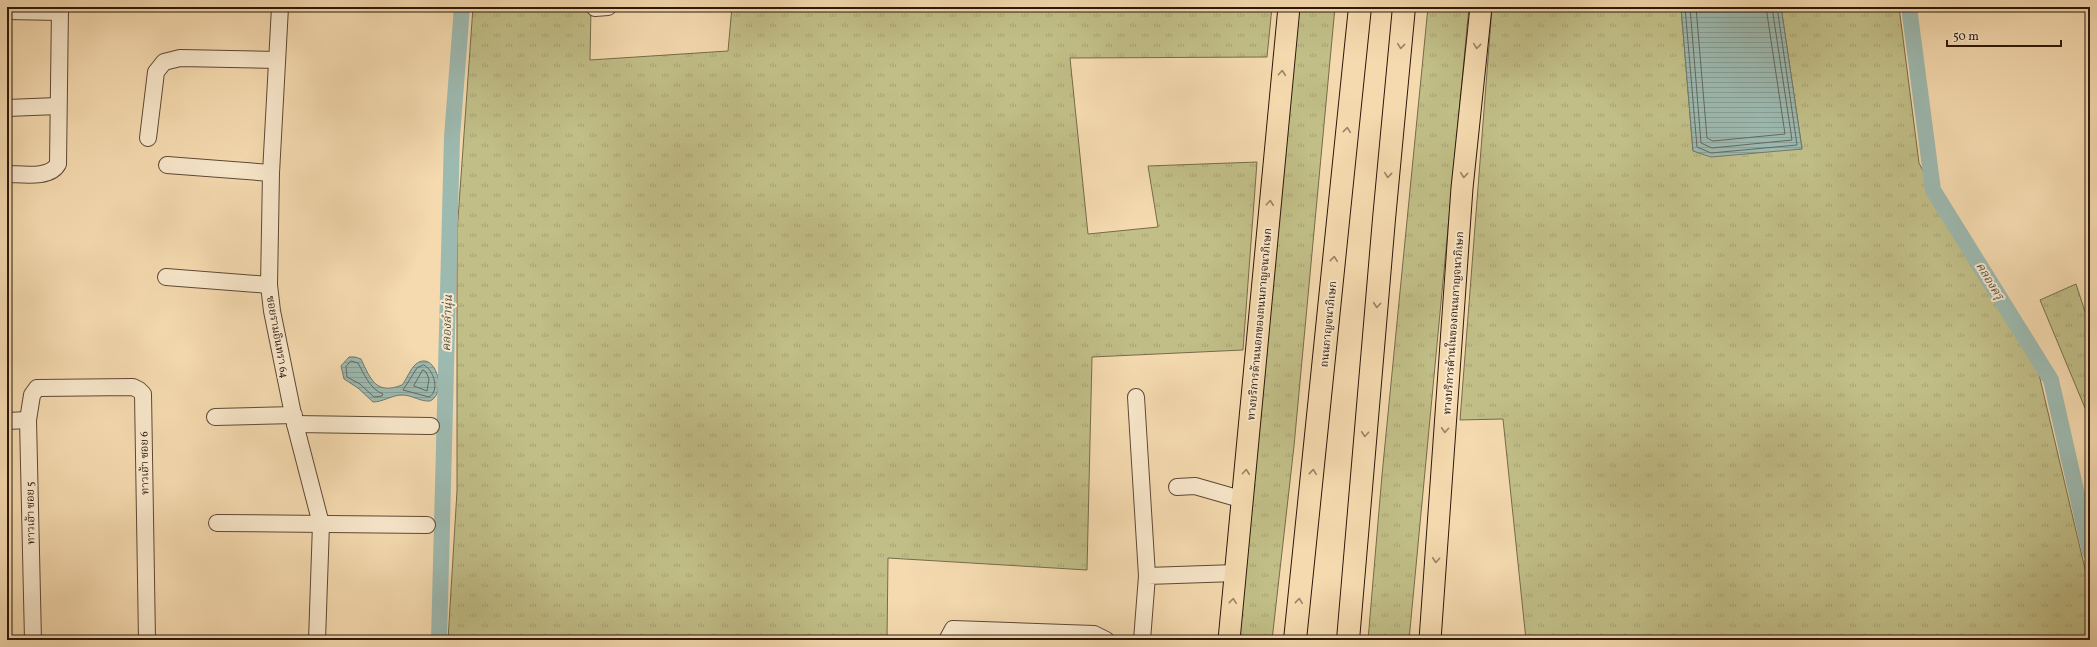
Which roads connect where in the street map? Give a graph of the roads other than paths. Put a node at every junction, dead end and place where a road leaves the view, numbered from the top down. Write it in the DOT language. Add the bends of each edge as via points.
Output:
graph roads {
  1 [pos="280,7"];
  2 [pos="1289,7"];
  3 [pos="1360,7"];
  4 [pos="1404,7"];
  5 [pos="1481,7"];
  6 [pos="60,10"];
  7 [pos="7,11"];
  8 [pos="277,60"];
  9 [pos="58,106"];
  10 [pos="7,108"];
  11 [pos="148,138"];
  12 [pos="167,165"];
  13 [pos="271,173"];
  14 [pos="7,174"];
  15 [pos="166,277"];
  16 [pos="269,285"];
  17 [pos="37,388"];
  18 [pos="1136,397"];
  19 [pos="215,417"];
  20 [pos="7,420"];
  21 [pos="28,420"];
  22 [pos="294,420"];
  23 [pos="431,426"];
  24 [pos="1176,487"];
  25 [pos="1244,500"];
  26 [pos="217,523"];
  27 [pos="321,524"];
  28 [pos="427,525"];
  29 [pos="1236,573"];
  30 [pos="1147,576"];
  31 [pos="33,640"];
  32 [pos="147,640"];
  33 [pos="317,640"];
  34 [pos="947,640"];
  35 [pos="1106,640"];
  36 [pos="1142,640"];
  37 [pos="1229,640"];
  38 [pos="1295,640"];
  39 [pos="1348,640"];
  40 [pos="1430,640"];
  1 -- 8 [label="street, ซอยรามอินทรา 64"];
  25 -- 2 [label="main road, ทางบริการด้านนอกของถนนกาญจนาภิเษก, one-way"];
  38 -- 3 [label="highway, ถนนกาญจนาภิเษก, one-way"];
  4 -- 39 [label="highway, one-way"];
  5 -- 40 [label="main road, ทางบริการด้านในของถนนกาญจนาภิเษก, one-way" via="1462,188"];
  6 -- 7 [label="street"];
  6 -- 9 [label="street"];
  8 -- 11 [label="street" via="180,58 164,62 156,72"];
  8 -- 13 [label="street, ซอยรามอินทรา 64"];
  9 -- 10 [label="street"];
  9 -- 14 [label="street" via="58,164 55,170 48,173"];
  12 -- 13 [label="street"];
  13 -- 16 [label="street, ซอยรามอินทรา 64"];
  15 -- 16 [label="street"];
  16 -- 22 [label="street, ซอยรามอินทรา 64"];
  17 -- 21 [label="street, ทาวเฮ้า ซอย 5" via="32,395"];
  17 -- 32 [label="street, ทาวเฮ้า ซอย 6" via="133,387 143,394"];
  18 -- 30 [label="street"];
  19 -- 22 [label="street"];
  20 -- 21 [label="street"];
  21 -- 31 [label="street, ทาวเฮ้า ซอย 5"];
  22 -- 23 [label="street"];
  22 -- 27 [label="street, ซอยรามอินทรา 64"];
  24 -- 25 [label="street" via="1196,486"];
  25 -- 29 [label="main road, ทางบริการด้านนอกของถนนกาญจนาภิเษก"];
  26 -- 27 [label="street"];
  27 -- 28 [label="street"];
  27 -- 33 [label="street, ซอยรามอินทรา 64"];
  29 -- 30 [label="street"];
  37 -- 29 [label="main road, ทางบริการด้านนอกของถนนกาญจนาภิเษก, one-way"];
  30 -- 36 [label="street"];
  34 -- 35 [label="street" via="953,629 1094,634"];
}
